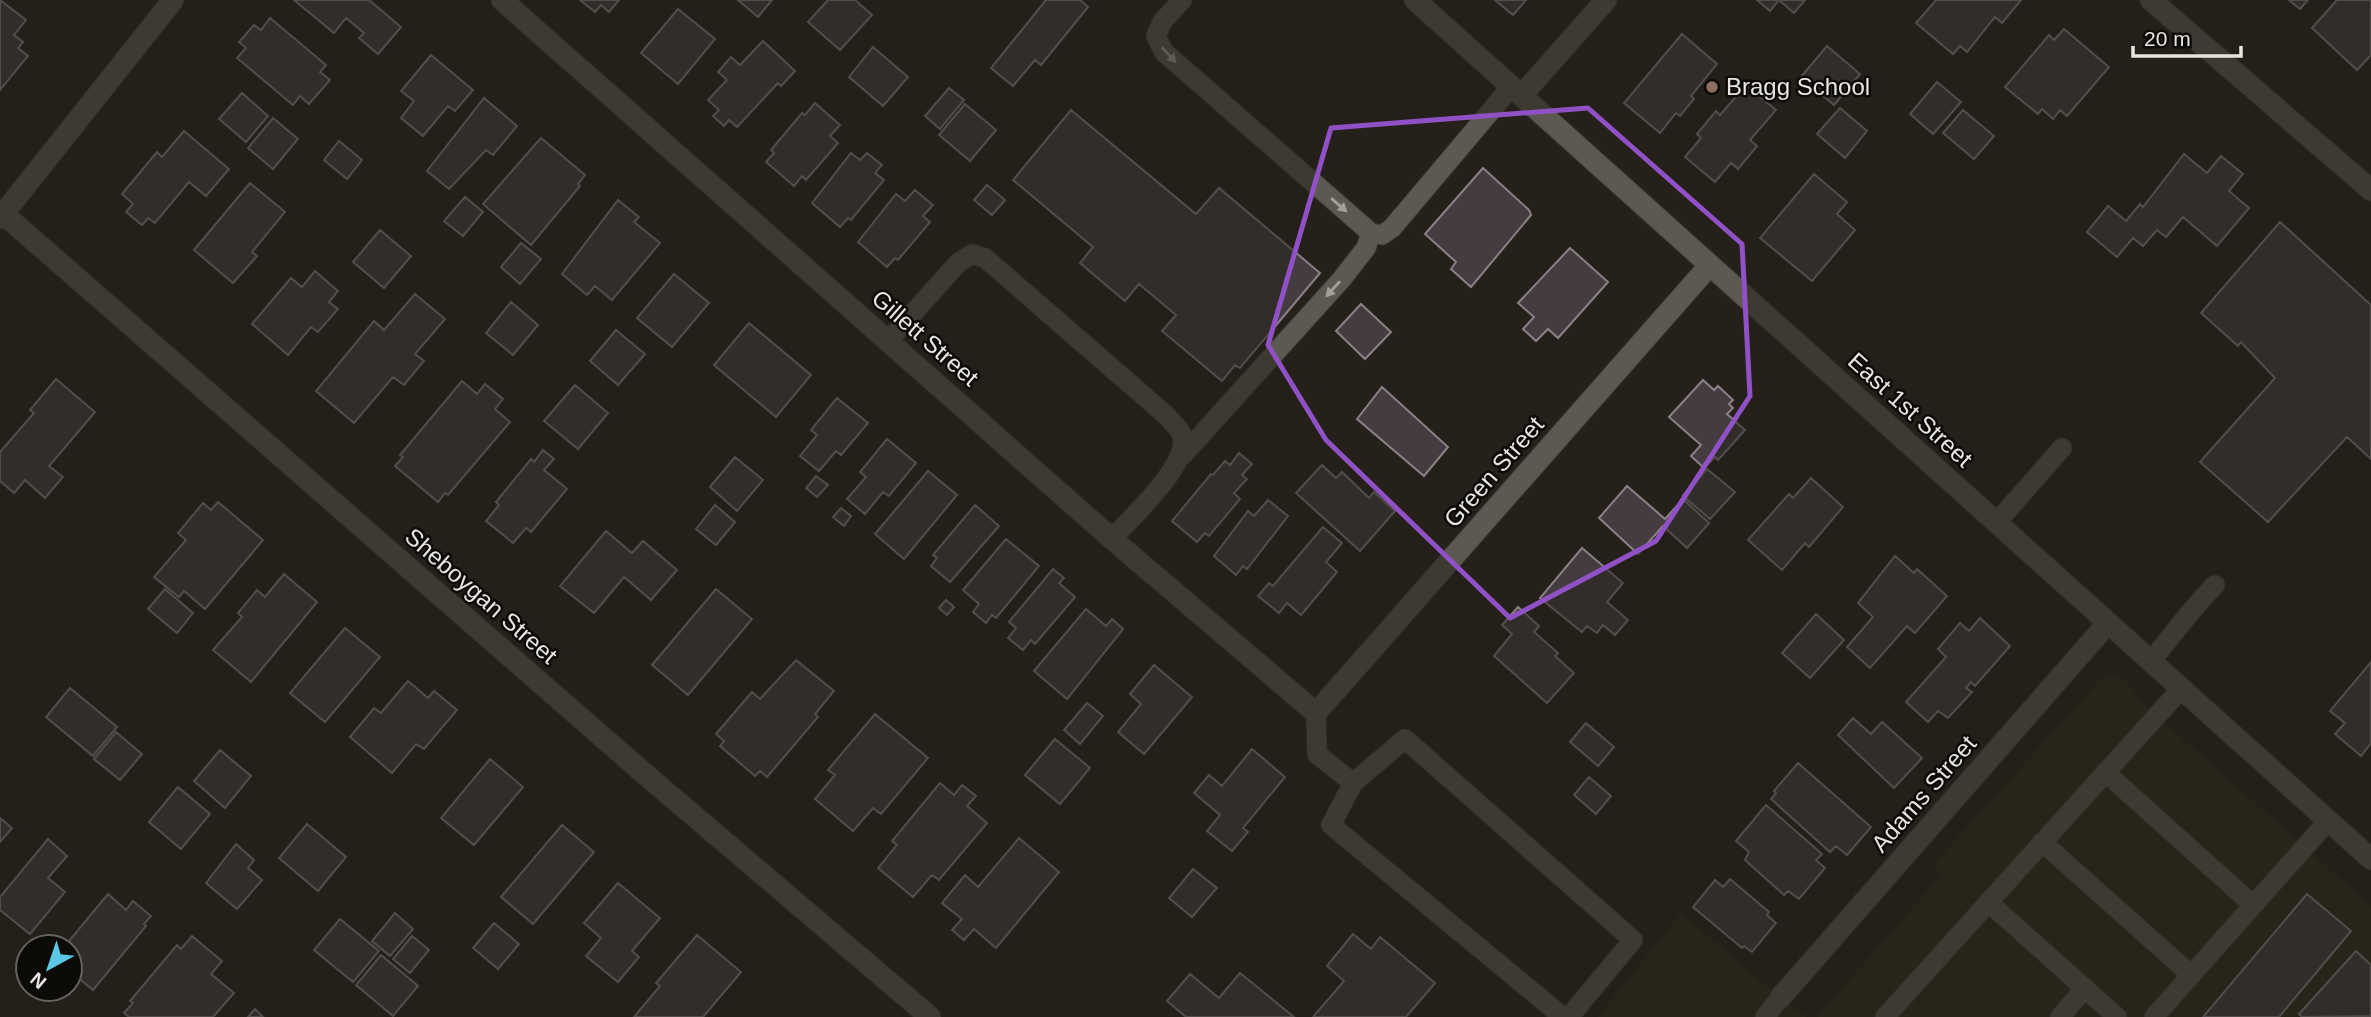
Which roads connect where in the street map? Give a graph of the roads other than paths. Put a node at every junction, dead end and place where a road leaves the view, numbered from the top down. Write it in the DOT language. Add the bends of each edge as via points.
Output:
graph roads {
  1 [pos="173,0"];
  2 [pos="502,0"];
  3 [pos="1182,0"];
  4 [pos="1415,0"];
  5 [pos="1606,0"];
  6 [pos="2151,0"];
  7 [pos="1516,91"];
  8 [pos="2371,190"];
  9 [pos="1,214"];
  10 [pos="1371,233"];
  11 [pos="1710,265"];
  12 [pos="888,341"];
  13 [pos="2062,448"];
  14 [pos="1182,456"];
  15 [pos="1996,523"];
  16 [pos="1112,539"];
  17 [pos="2215,585"];
  18 [pos="2107,624"];
  19 [pos="2150,662"];
  20 [pos="2181,689"];
  21 [pos="1316,713"];
  22 [pos="2105,772"];
  23 [pos="1353,783"];
  24 [pos="2328,821"];
  25 [pos="2042,842"];
  26 [pos="2371,859"];
  27 [pos="1987,902"];
  28 [pos="2252,904"];
  29 [pos="2190,974"];
  30 [pos="2085,988"];
  31 [pos="1780,998"];
  32 [pos="930,1017"];
  33 [pos="1563,1017"];
  34 [pos="1569,1017"];
  35 [pos="1765,1017"];
  36 [pos="1885,1017"];
  37 [pos="2060,1017"];
  38 [pos="2117,1017"];
  39 [pos="2154,1017"];
  1 -- 9 [label="street"];
  2 -- 12 [label="street, Gillett Street"];
  3 -- 10 [label="lane, one-way" via="1156,36 1164,52"];
  4 -- 7 [label="street, East 1st Street"];
  5 -- 7 [label="street"];
  6 -- 8 [label="street"];
  7 -- 10 [label="lane" via="1392,228 1382,235"];
  7 -- 11 [label="street, East 1st Street"];
  9 -- 32 [label="street, Sheboygan Street"];
  10 -- 14 [label="lane, one-way" via="1366,248 1341,280"];
  11 -- 15 [label="street, East 1st Street"];
  11 -- 21 [label="street, Green Street"];
  12 -- 14 [label="lane" via="958,263 972,254 985,258 1167,416 1182,434"];
  12 -- 16 [label="street, Gillett Street"];
  13 -- 15 [label="lane"];
  14 -- 16 [label="lane"];
  15 -- 18 [label="street, East 1st Street"];
  16 -- 21 [label="street, Gillett Street"];
  17 -- 19 [label="lane"];
  18 -- 19 [label="street, East 1st Street"];
  18 -- 31 [label="street, Adams Street"];
  19 -- 20 [label="street, East 1st Street"];
  20 -- 22 [label="lane"];
  20 -- 24 [label="street, East 1st Street"];
  21 -- 23 [label="lane" via="1317,754"];
  22 -- 25 [label="lane"];
  22 -- 28 [label="lane"];
  23 -- 33 [label="lane" via="1331,825"];
  23 -- 34 [label="lane" via="1405,739 1633,940"];
  24 -- 26 [label="street, East 1st Street"];
  24 -- 28 [label="lane"];
  25 -- 27 [label="lane"];
  25 -- 29 [label="lane"];
  27 -- 30 [label="lane"];
  27 -- 36 [label="lane"];
  28 -- 29 [label="lane"];
  29 -- 39 [label="lane"];
  30 -- 37 [label="lane"];
  30 -- 38 [label="lane"];
  31 -- 35 [label="lane"];
}
